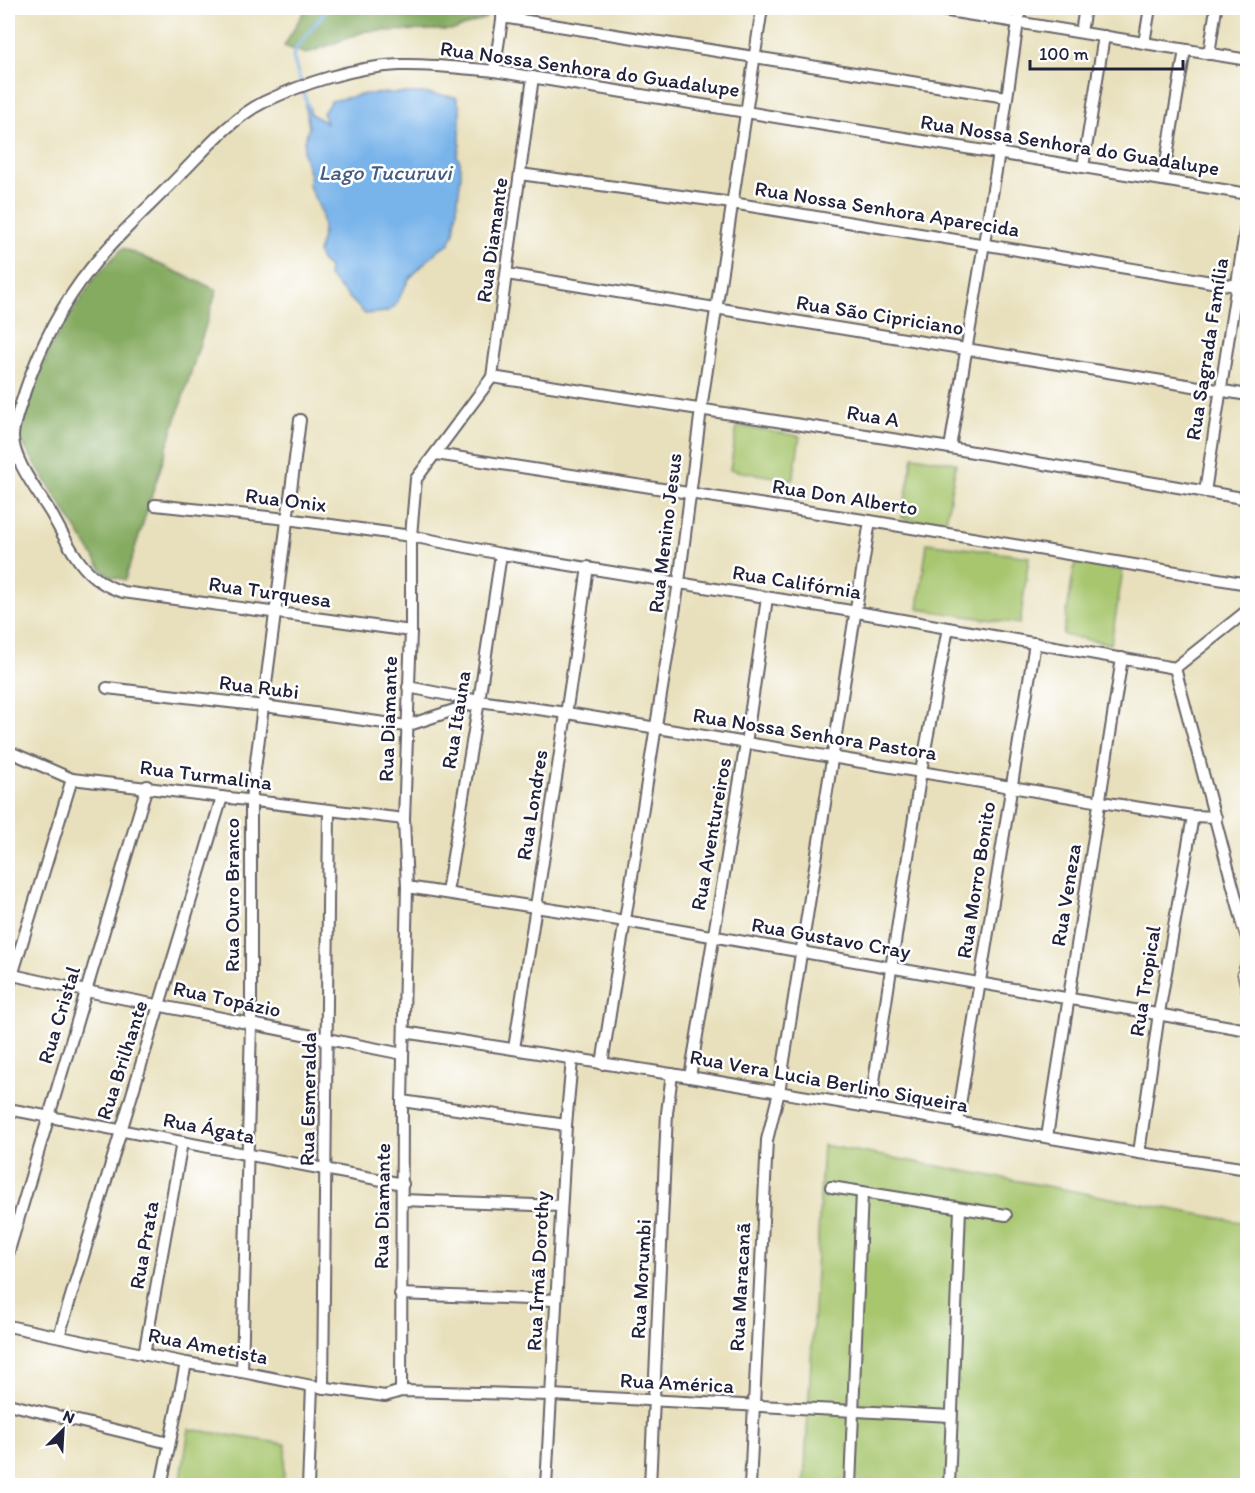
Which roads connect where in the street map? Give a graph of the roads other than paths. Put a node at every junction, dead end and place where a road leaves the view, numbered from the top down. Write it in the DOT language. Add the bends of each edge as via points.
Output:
graph roads {
  1 [pos="762,8"];
  2 [pos="930,8"];
  3 [pos="1020,8"];
  4 [pos="1085,8"];
  5 [pos="1150,8"];
  6 [pos="1215,8"];
  7 [pos="955,9"];
  8 [pos="503,12"];
  9 [pos="1017,22"];
  10 [pos="1081,32"];
  11 [pos="1104,36"];
  12 [pos="1144,43"];
  13 [pos="1185,50"];
  14 [pos="1209,54"];
  15 [pos="754,59"];
  16 [pos="1248,60"];
  17 [pos="494,71"];
  18 [pos="533,77"];
  19 [pos="1006,97"];
  20 [pos="746,112"];
  21 [pos="999,153"];
  22 [pos="1083,167"];
  23 [pos="520,174"];
  24 [pos="1163,180"];
  25 [pos="1248,194"];
  26 [pos="732,203"];
  27 [pos="1248,212"];
  28 [pos="983,244"];
  29 [pos="507,274"];
  30 [pos="1235,286"];
  31 [pos="1248,288"];
  32 [pos="716,308"];
  33 [pos="966,349"];
  34 [pos="492,376"];
  35 [pos="1220,390"];
  36 [pos="1248,395"];
  37 [pos="701,409"];
  38 [pos="300,420"];
  39 [pos="950,448"];
  40 [pos="436,454"];
  41 [pos="1205,492"];
  42 [pos="690,493"];
  43 [pos="1248,499"];
  44 [pos="155,505"];
  45 [pos="287,519"];
  46 [pos="870,521"];
  47 [pos="411,537"];
  48 [pos="501,554"];
  49 [pos="588,567"];
  50 [pos="680,582"];
  51 [pos="1248,584"];
  52 [pos="123,592"];
  53 [pos="767,598"];
  54 [pos="1248,610"];
  55 [pos="857,612"];
  56 [pos="275,613"];
  57 [pos="948,628"];
  58 [pos="411,631"];
  59 [pos="1035,643"];
  60 [pos="1122,658"];
  61 [pos="1175,668"];
  62 [pos="408,687"];
  63 [pos="107,688"];
  64 [pos="479,701"];
  65 [pos="264,706"];
  66 [pos="567,713"];
  67 [pos="406,726"];
  68 [pos="657,728"];
  69 [pos="746,742"];
  70 [pos="8,751"];
  71 [pos="834,757"];
  72 [pos="921,771"];
  73 [pos="72,779"];
  74 [pos="147,786"];
  75 [pos="1011,787"];
  76 [pos="222,797"];
  77 [pos="251,800"];
  78 [pos="1101,802"];
  79 [pos="329,811"];
  80 [pos="1193,816"];
  81 [pos="1216,817"];
  82 [pos="404,819"];
  83 [pos="407,887"];
  84 [pos="447,892"];
  85 [pos="535,907"];
  86 [pos="624,921"];
  87 [pos="1245,922"];
  88 [pos="712,936"];
  89 [pos="1248,939"];
  90 [pos="800,952"];
  91 [pos="1248,961"];
  92 [pos="890,968"];
  93 [pos="10,974"];
  94 [pos="980,982"];
  95 [pos="8,989"];
  96 [pos="1248,990"];
  97 [pos="86,991"];
  98 [pos="1068,997"];
  99 [pos="160,1005"];
  100 [pos="1159,1013"];
  101 [pos="251,1024"];
  102 [pos="1248,1030"];
  103 [pos="404,1032"];
  104 [pos="328,1040"];
  105 [pos="514,1049"];
  106 [pos="404,1054"];
  107 [pos="572,1060"];
  108 [pos="602,1064"];
  109 [pos="672,1074"];
  110 [pos="690,1077"];
  111 [pos="778,1092"];
  112 [pos="402,1101"];
  113 [pos="870,1108"];
  114 [pos="8,1109"];
  115 [pos="49,1117"];
  116 [pos="957,1123"];
  117 [pos="566,1125"];
  118 [pos="120,1130"];
  119 [pos="1047,1137"];
  120 [pos="182,1142"];
  121 [pos="1139,1153"];
  122 [pos="249,1156"];
  123 [pos="1248,1169"];
  124 [pos="326,1170"];
  125 [pos="403,1184"];
  126 [pos="831,1187"];
  127 [pos="861,1192"];
  128 [pos="402,1200"];
  129 [pos="561,1206"];
  130 [pos="960,1209"];
  131 [pos="1006,1215"];
  132 [pos="8,1254"];
  133 [pos="400,1294"];
  134 [pos="556,1300"];
  135 [pos="8,1326"];
  136 [pos="59,1336"];
  137 [pos="144,1355"];
  138 [pos="186,1363"];
  139 [pos="242,1372"];
  140 [pos="317,1387"];
  141 [pos="401,1391"];
  142 [pos="551,1395"];
  143 [pos="655,1401"];
  144 [pos="8,1404"];
  145 [pos="753,1407"];
  146 [pos="852,1412"];
  147 [pos="951,1416"];
  148 [pos="169,1443"];
  149 [pos="161,1485"];
  150 [pos="308,1485"];
  151 [pos="546,1485"];
  152 [pos="650,1485"];
  153 [pos="750,1485"];
  154 [pos="850,1485"];
  155 [pos="949,1485"];
  1 -- 15 [label="street, Rua Menino Jesus"];
  2 -- 7 [label="street"];
  3 -- 9 [label="street"];
  4 -- 10 [label="street"];
  5 -- 12 [label="street"];
  6 -- 14 [label="street"];
  7 -- 9 [label="street"];
  8 -- 15 [label="street"];
  8 -- 17 [label="street"];
  9 -- 10 [label="street"];
  9 -- 19 [label="street"];
  10 -- 11 [label="street"];
  11 -- 12 [label="street"];
  11 -- 22 [label="street"];
  12 -- 13 [label="street"];
  13 -- 14 [label="street"];
  13 -- 24 [label="street"];
  14 -- 16 [label="street"];
  15 -- 19 [label="street"];
  15 -- 20 [label="street, Rua Menino Jesus"];
  17 -- 18 [label="street, Rua Nossa Senhora do Guadalupe"];
  17 -- 52 [label="street, Rua Nossa Senhora do Guadalupe" via="396,65 356,71 263,103 234,121 106,250 79,284 31,374 14,424 15,451 84,567 101,584"];
  18 -- 20 [label="street, Rua Nossa Senhora do Guadalupe"];
  18 -- 23 [label="street, Rua Diamante"];
  19 -- 21 [label="street"];
  20 -- 21 [label="street, Rua Nossa Senhora do Guadalupe"];
  20 -- 26 [label="street, Rua Menino Jesus"];
  21 -- 22 [label="street, Rua Nossa Senhora do Guadalupe"];
  21 -- 28 [label="street"];
  22 -- 24 [label="street, Rua Nossa Senhora do Guadalupe"];
  23 -- 26 [label="street, Rua Nossa Senhora Aparecida"];
  23 -- 29 [label="street, Rua Diamante"];
  24 -- 25 [label="street, Rua Nossa Senhora do Guadalupe"];
  26 -- 28 [label="street, Rua Nossa Senhora Aparecida"];
  26 -- 32 [label="street, Rua Menino Jesus"];
  27 -- 30 [label="street, Rua Sagrada Família"];
  28 -- 30 [label="street, Rua Nossa Senhora Aparecida"];
  28 -- 33 [label="street"];
  29 -- 32 [label="street, Rua São Cipriciano"];
  29 -- 34 [label="street, Rua Diamante"];
  30 -- 31 [label="street, Rua Nossa Senhora Aparecida"];
  30 -- 35 [label="street, Rua Sagrada Família"];
  32 -- 33 [label="street, Rua São Cipriciano"];
  32 -- 37 [label="street, Rua Menino Jesus"];
  33 -- 35 [label="street, Rua São Cipriciano"];
  33 -- 39 [label="street"];
  34 -- 37 [label="street, Rua A"];
  34 -- 40 [label="street, Rua Diamante"];
  35 -- 36 [label="street, Rua São Cipriciano"];
  35 -- 41 [label="street, Rua Sagrada Família"];
  37 -- 39 [label="street, Rua A"];
  37 -- 42 [label="street, Rua Menino Jesus"];
  38 -- 45 [label="street, Rua Ouro Branco"];
  39 -- 41 [label="street, Rua A"];
  40 -- 42 [label="street, Rua Don Alberto"];
  40 -- 47 [label="street, Rua Diamante" via="416,479"];
  41 -- 43 [label="street, Rua A"];
  42 -- 46 [label="street, Rua Don Alberto"];
  42 -- 50 [label="street, Rua Menino Jesus"];
  44 -- 45 [label="street, Rua Onix"];
  45 -- 47 [label="street, Rua Onix"];
  45 -- 56 [label="street, Rua Ouro Branco"];
  46 -- 51 [label="street, Rua Don Alberto"];
  46 -- 55 [label="street, Rua Maracanã"];
  47 -- 48 [label="street, Rua Califórnia"];
  47 -- 58 [label="street, Rua Diamante"];
  48 -- 49 [label="street, Rua Califórnia"];
  48 -- 64 [label="street, Rua Itauna"];
  49 -- 50 [label="street, Rua Califórnia"];
  49 -- 66 [label="street, Rua Londres"];
  50 -- 53 [label="street, Rua Califórnia"];
  50 -- 68 [label="street, Rua Menino Jesus"];
  52 -- 56 [label="street, Rua Turquesa"];
  53 -- 55 [label="street, Rua Califórnia"];
  53 -- 69 [label="street, Rua Aventureiros"];
  54 -- 61 [label="street"];
  55 -- 57 [label="street, Rua Califórnia"];
  55 -- 71 [label="street, Rua Maracanã"];
  56 -- 58 [label="street, Rua Turquesa"];
  56 -- 65 [label="street, Rua Ouro Branco"];
  57 -- 59 [label="street, Rua Califórnia"];
  57 -- 72 [label="street"];
  58 -- 62 [label="street, Rua Diamante"];
  59 -- 60 [label="street, Rua Califórnia"];
  59 -- 75 [label="street, Rua Morro Bonito"];
  60 -- 61 [label="street, Rua Califórnia"];
  60 -- 78 [label="street, Rua Veneza"];
  61 -- 81 [label="street"];
  62 -- 64 [label="street, Rua Nossa Senhora Pastora"];
  62 -- 67 [label="street, Rua Diamante"];
  63 -- 65 [label="street, Rua Rubi"];
  64 -- 66 [label="street, Rua Nossa Senhora Pastora"];
  64 -- 67 [label="street"];
  64 -- 84 [label="street, Rua Itauna"];
  65 -- 67 [label="street, Rua Rubi"];
  65 -- 77 [label="street, Rua Ouro Branco"];
  66 -- 68 [label="street, Rua Nossa Senhora Pastora"];
  66 -- 85 [label="street, Rua Londres"];
  67 -- 82 [label="street, Rua Diamante"];
  68 -- 69 [label="street, Rua Nossa Senhora Pastora"];
  68 -- 86 [label="street, Rua Menino Jesus"];
  69 -- 71 [label="street, Rua Nossa Senhora Pastora"];
  69 -- 88 [label="street, Rua Aventureiros"];
  70 -- 73 [label="street, Rua Turmalina"];
  71 -- 72 [label="street, Rua Nossa Senhora Pastora"];
  71 -- 90 [label="street, Rua Maracanã"];
  72 -- 75 [label="street, Rua Nossa Senhora Pastora"];
  72 -- 92 [label="street"];
  73 -- 74 [label="street, Rua Turmalina"];
  73 -- 93 [label="street"];
  74 -- 76 [label="street, Rua Turmalina"];
  74 -- 97 [label="street, Rua Cristal"];
  75 -- 78 [label="street, Rua Nossa Senhora Pastora"];
  75 -- 94 [label="street, Rua Morro Bonito"];
  76 -- 77 [label="street, Rua Turmalina"];
  76 -- 99 [label="street, Rua Brilhante"];
  77 -- 79 [label="street, Rua Turmalina"];
  77 -- 101 [label="street, Rua Ouro Branco"];
  78 -- 80 [label="street, Rua Nossa Senhora Pastora"];
  78 -- 98 [label="street, Rua Veneza"];
  79 -- 82 [label="street, Rua Turmalina"];
  79 -- 104 [label="street, Rua Esmeralda"];
  80 -- 81 [label="street, Rua Nossa Senhora Pastora"];
  80 -- 100 [label="street, Rua Tropical"];
  81 -- 87 [label="street"];
  82 -- 83 [label="street, Rua Diamante"];
  83 -- 84 [label="street, Rua Gustavo Cray"];
  83 -- 103 [label="street, Rua Diamante"];
  84 -- 85 [label="street, Rua Gustavo Cray"];
  85 -- 86 [label="street, Rua Gustavo Cray"];
  85 -- 105 [label="street, Rua Londres"];
  86 -- 88 [label="street, Rua Gustavo Cray"];
  86 -- 108 [label="street, Rua Menino Jesus"];
  87 -- 89 [label="street"];
  88 -- 90 [label="street, Rua Gustavo Cray"];
  88 -- 110 [label="street, Rua Aventureiros"];
  90 -- 92 [label="street, Rua Gustavo Cray"];
  90 -- 111 [label="street, Rua Maracanã"];
  91 -- 96 [label="street" via="1244,974"];
  92 -- 94 [label="street, Rua Gustavo Cray"];
  92 -- 113 [label="street"];
  93 -- 95 [label="street"];
  93 -- 97 [label="street, Rua Topázio"];
  94 -- 98 [label="street, Rua Gustavo Cray"];
  94 -- 116 [label="street, Rua Morro Bonito"];
  97 -- 99 [label="street, Rua Topázio"];
  97 -- 115 [label="street, Rua Cristal"];
  98 -- 100 [label="street, Rua Gustavo Cray"];
  98 -- 119 [label="street, Rua Veneza"];
  99 -- 101 [label="street, Rua Topázio"];
  99 -- 118 [label="street, Rua Brilhante"];
  100 -- 102 [label="street, Rua Gustavo Cray"];
  100 -- 121 [label="street, Rua Tropical"];
  101 -- 104 [label="street, Rua Topázio"];
  101 -- 122 [label="street, Rua Ouro Branco"];
  103 -- 105 [label="street, Rua Vera Lucia Berlino Siqueira"];
  103 -- 106 [label="street, Rua Diamante"];
  104 -- 106 [label="street, Rua Topázio"];
  104 -- 124 [label="street, Rua Esmeralda"];
  105 -- 107 [label="street, Rua Vera Lucia Berlino Siqueira"];
  106 -- 112 [label="street, Rua Diamante"];
  107 -- 108 [label="street, Rua Vera Lucia Berlino Siqueira"];
  107 -- 117 [label="street, Rua Irmã Dorothy"];
  108 -- 109 [label="street, Rua Vera Lucia Berlino Siqueira"];
  109 -- 110 [label="street, Rua Vera Lucia Berlino Siqueira"];
  109 -- 143 [label="street, Rua Morumbi"];
  110 -- 111 [label="street, Rua Vera Lucia Berlino Siqueira"];
  111 -- 113 [label="street, Rua Vera Lucia Berlino Siqueira"];
  111 -- 145 [label="street, Rua Maracanã" via="767,1140"];
  112 -- 117 [label="street"];
  112 -- 125 [label="street, Rua Diamante"];
  113 -- 116 [label="street, Rua Vera Lucia Berlino Siqueira"];
  114 -- 115 [label="street, Rua Ágata"];
  115 -- 118 [label="street, Rua Ágata"];
  115 -- 132 [label="street, Rua Cristal"];
  116 -- 119 [label="street, Rua Vera Lucia Berlino Siqueira"];
  117 -- 129 [label="street, Rua Irmã Dorothy"];
  118 -- 120 [label="street, Rua Ágata"];
  118 -- 136 [label="street, Rua Brilhante"];
  119 -- 121 [label="street, Rua Vera Lucia Berlino Siqueira"];
  120 -- 122 [label="street, Rua Ágata"];
  120 -- 137 [label="street, Rua Prata"];
  121 -- 123 [label="street, Rua Vera Lucia Berlino Siqueira"];
  122 -- 124 [label="street, Rua Ágata"];
  122 -- 139 [label="street, Rua Ouro Branco"];
  124 -- 125 [label="street, Rua Ágata"];
  124 -- 140 [label="street, Rua Esmeralda"];
  125 -- 128 [label="street, Rua Diamante"];
  126 -- 127 [label="street"];
  127 -- 130 [label="street"];
  127 -- 146 [label="street"];
  128 -- 129 [label="street"];
  128 -- 133 [label="street, Rua Diamante"];
  129 -- 134 [label="street, Rua Irmã Dorothy"];
  130 -- 131 [label="street"];
  130 -- 147 [label="street"];
  133 -- 134 [label="street"];
  133 -- 141 [label="street, Rua Diamante"];
  134 -- 142 [label="street, Rua Irmã Dorothy"];
  135 -- 136 [label="street, Rua Ametista"];
  136 -- 137 [label="street, Rua Ametista"];
  137 -- 138 [label="street, Rua Ametista"];
  138 -- 139 [label="street, Rua Ametista"];
  138 -- 148 [label="street"];
  139 -- 140 [label="street, Rua Ametista"];
  140 -- 141 [label="street, Rua Ametista" via="385,1396"];
  140 -- 150 [label="street, Rua Esmeralda"];
  141 -- 142 [label="street, Rua América"];
  142 -- 143 [label="street, Rua América"];
  142 -- 151 [label="street, Rua Irmã Dorothy"];
  143 -- 145 [label="street, Rua América"];
  143 -- 152 [label="street, Rua Morumbi"];
  144 -- 148 [label="street"];
  145 -- 146 [label="street, Rua América"];
  145 -- 153 [label="street, Rua Maracanã"];
  146 -- 147 [label="street, Rua América"];
  146 -- 154 [label="street"];
  147 -- 155 [label="street"];
  148 -- 149 [label="street"];
}
